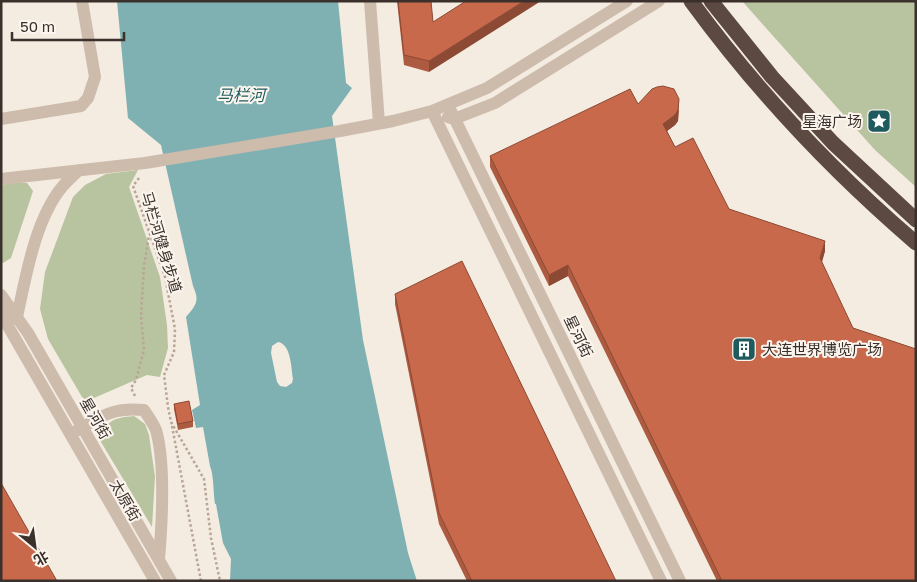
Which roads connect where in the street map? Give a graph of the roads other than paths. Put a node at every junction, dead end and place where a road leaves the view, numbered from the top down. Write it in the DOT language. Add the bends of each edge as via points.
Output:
graph roads {
  1 [pos="82,1"];
  2 [pos="370,1"];
  3 [pos="627,1"];
  4 [pos="659,1"];
  5 [pos="691,1"];
  6 [pos="711,1"];
  7 [pos="448,105"];
  8 [pos="432,111"];
  9 [pos="454,119"];
  10 [pos="1,120"];
  11 [pos="378,124"];
  12 [pos="79,170"];
  13 [pos="1,179"];
  14 [pos="916,220"];
  15 [pos="916,243"];
  16 [pos="1,295"];
  17 [pos="8,318"];
  18 [pos="82,427"];
  19 [pos="70,435"];
  20 [pos="159,559"];
  21 [pos="155,581"];
  22 [pos="171,581"];
  23 [pos="661,581"];
  24 [pos="680,581"];
  1 -- 10 [label="street" via="95,77 88,98 81,106"];
  2 -- 11 [label="street"];
  3 -- 7 [label="street" via="487,88"];
  4 -- 9 [label="street" via="495,103"];
  5 -- 15 [label="highway" via="766,95 822,155"];
  6 -- 14 [label="highway" via="772,77 833,142"];
  7 -- 8 [label="street"];
  7 -- 9 [label="street, 星河街"];
  8 -- 9 [label="street"];
  8 -- 11 [label="street"];
  8 -- 23 [label="street"];
  9 -- 24 [label="street, 星河街"];
  11 -- 12 [label="street" via="145,163"];
  12 -- 13 [label="street"];
  12 -- 17 [label="street" via="62,187 48,209"];
  16 -- 17 [label="street, 星河街"];
  17 -- 18 [label="street, 星河街" via="28,332"];
  17 -- 19 [label="street, 星河街"];
  18 -- 19 [label="street"];
  18 -- 20 [label="street, 星河街"];
  18 -- 20 [label="street" via="108,412 125,408 144,410 155,429 159,454 162,484"];
  19 -- 21 [label="street, 太原街"];
  20 -- 22 [label="street"];
}
